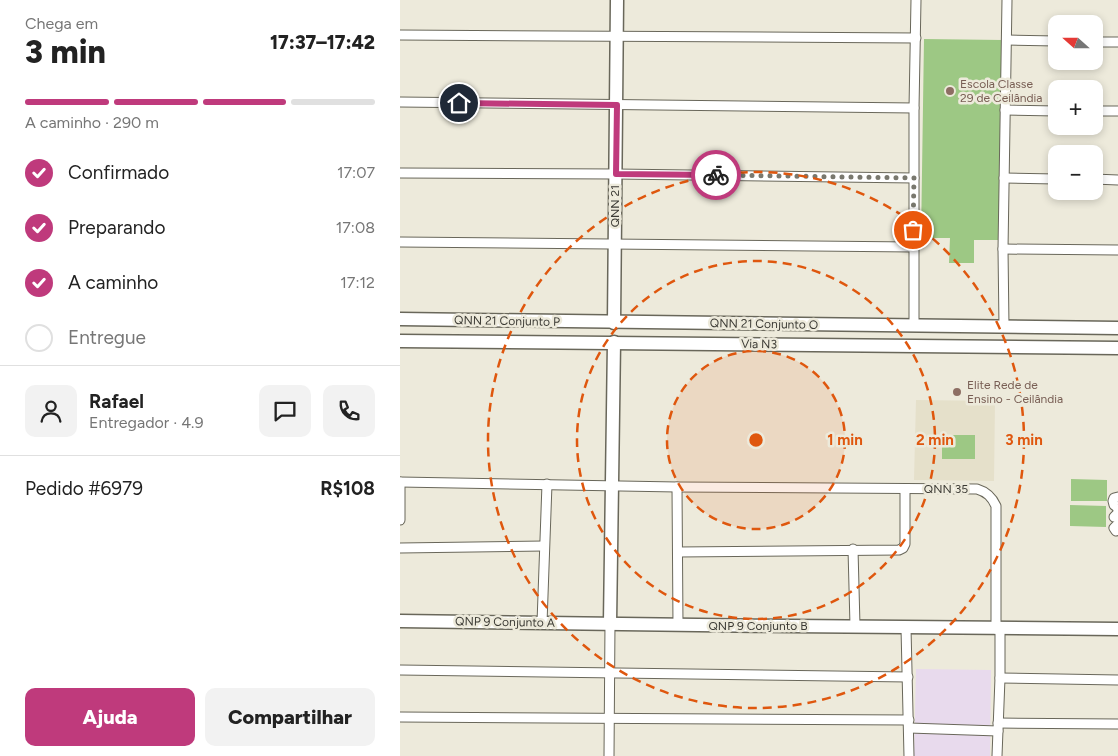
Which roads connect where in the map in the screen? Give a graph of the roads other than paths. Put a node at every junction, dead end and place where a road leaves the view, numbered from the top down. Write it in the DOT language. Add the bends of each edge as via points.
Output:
graph roads {
  1 [pos="617,0"];
  2 [pos="916,0"];
  3 [pos="1007,0"];
  4 [pos="400,35"];
  5 [pos="617,37"];
  6 [pos="916,38"];
  7 [pos="1007,40"];
  8 [pos="1048,41"];
  9 [pos="1103,42"];
  10 [pos="1118,42"];
  11 [pos="400,102"];
  12 [pos="617,105"];
  13 [pos="914,108"];
  14 [pos="1006,110"];
  15 [pos="1048,111"];
  16 [pos="1103,111"];
  17 [pos="1118,111"];
  18 [pos="400,173"];
  19 [pos="616,174"];
  20 [pos="914,178"];
  21 [pos="1004,178"];
  22 [pos="1048,179"];
  23 [pos="1103,179"];
  24 [pos="1118,180"];
  25 [pos="400,242"];
  26 [pos="615,243"];
  27 [pos="913,247"];
  28 [pos="1003,249"];
  29 [pos="1118,250"];
  30 [pos="400,319"];
  31 [pos="415,320"];
  32 [pos="520,320"];
  33 [pos="614,323"];
  34 [pos="747,324"];
  35 [pos="910,325"];
  36 [pos="1004,326"];
  37 [pos="1116,329"];
  38 [pos="400,334"];
  39 [pos="436,340"];
  40 [pos="400,341"];
  41 [pos="1118,341"];
  42 [pos="614,342"];
  43 [pos="669,343"];
  44 [pos="773,344"];
  45 [pos="1031,347"];
  46 [pos="1118,348"];
  47 [pos="400,482"];
  48 [pos="547,484"];
  49 [pos="612,485"];
  50 [pos="677,487"];
  51 [pos="905,489"];
  52 [pos="1118,489"];
  53 [pos="1118,496"];
  54 [pos="1118,509"];
  55 [pos="1118,517"];
  56 [pos="400,520"];
  57 [pos="1118,524"];
  58 [pos="1118,529"];
  59 [pos="544,546"];
  60 [pos="400,548"];
  61 [pos="854,549"];
  62 [pos="678,552"];
  63 [pos="400,621"];
  64 [pos="542,623"];
  65 [pos="610,623"];
  66 [pos="678,625"];
  67 [pos="855,626"];
  68 [pos="906,628"];
  69 [pos="998,629"];
  70 [pos="1118,629"];
  71 [pos="400,670"];
  72 [pos="610,674"];
  73 [pos="908,677"];
  74 [pos="1000,678"];
  75 [pos="1118,680"];
  76 [pos="400,717"];
  77 [pos="609,718"];
  78 [pos="909,724"];
  79 [pos="1118,724"];
  80 [pos="998,727"];
  81 [pos="609,756"];
  82 [pos="909,756"];
  83 [pos="997,756"];
  1 -- 5 [label="main road, QNN 21"];
  2 -- 6 [label="street"];
  3 -- 7 [label="street"];
  4 -- 5 [label="street"];
  5 -- 6 [label="street"];
  5 -- 12 [label="main road, QNN 21"];
  6 -- 13 [label="street"];
  7 -- 8 [label="street"];
  7 -- 14 [label="street"];
  9 -- 10 [label="street"];
  11 -- 12 [label="street"];
  12 -- 13 [label="street"];
  12 -- 19 [label="main road, QNN 21"];
  13 -- 20 [label="street"];
  14 -- 15 [label="street"];
  14 -- 21 [label="street"];
  16 -- 17 [label="street"];
  18 -- 19 [label="street"];
  19 -- 20 [label="street"];
  19 -- 26 [label="main road, QNN 21"];
  20 -- 27 [label="street"];
  21 -- 22 [label="street"];
  21 -- 28 [label="street"];
  23 -- 24 [label="street"];
  25 -- 26 [label="street"];
  26 -- 27 [label="street"];
  26 -- 33 [label="main road, QNN 21"];
  27 -- 35 [label="street"];
  28 -- 29 [label="street"];
  28 -- 36 [label="street"];
  30 -- 31 [label="main road, QNN 21 Conjunto P"];
  31 -- 32 [label="main road, QNN 21 Conjunto P"];
  31 -- 38 [label="main road" via="420,325 419,332"];
  32 -- 33 [label="main road, QNN 21 Conjunto P"];
  32 -- 39 [label="main road" via="485,326 437,326 430,333"];
  33 -- 34 [label="main road, QNN 21 Conjunto O"];
  34 -- 35 [label="main road, QNN 21 Conjunto O"];
  34 -- 43 [label="main road" via="754,329 748,338 699,338"];
  35 -- 36 [label="main road"];
  35 -- 44 [label="main road" via="881,331 771,329 766,337"];
  36 -- 37 [label="main road"];
  39 -- 40 [label="main road, Via N3"];
  39 -- 42 [label="main road, Via N3"];
  41 -- 45 [label="main road"];
  42 -- 43 [label="main road, Via N3"];
  42 -- 49 [label="main road"];
  43 -- 44 [label="main road, Via N3"];
  44 -- 45 [label="main road, Via N3"];
  45 -- 46 [label="main road, Via N3"];
  47 -- 48 [label="street"];
  47 -- 56 [label="street"];
  48 -- 49 [label="street"];
  48 -- 59 [label="street"];
  49 -- 50 [label="street"];
  49 -- 65 [label="main road"];
  50 -- 51 [label="street"];
  50 -- 62 [label="street"];
  51 -- 61 [label="street" via="904,546 897,550"];
  51 -- 69 [label="street, QNN 35" via="977,489 984,491 994,502"];
  52 -- 53 [label="street"];
  53 -- 54 [label="street" via="1113,501"];
  54 -- 55 [label="street" via="1114,517"];
  57 -- 58 [label="street" via="1114,528"];
  59 -- 60 [label="street"];
  59 -- 64 [label="street"];
  61 -- 62 [label="street"];
  61 -- 67 [label="street"];
  62 -- 66 [label="street"];
  63 -- 64 [label="main road, QNP 9 Conjunto A"];
  64 -- 65 [label="main road, QNP 9 Conjunto A"];
  65 -- 66 [label="main road, QNP 9 Conjunto B"];
  65 -- 72 [label="street"];
  66 -- 67 [label="main road, QNP 9 Conjunto B"];
  67 -- 68 [label="main road, QNP 9 Conjunto B"];
  68 -- 69 [label="main road, QNP 9 Conjunto B"];
  68 -- 73 [label="street"];
  69 -- 70 [label="main road, QNP 9 Conjunto B"];
  69 -- 74 [label="street"];
  71 -- 72 [label="street"];
  72 -- 73 [label="street"];
  72 -- 77 [label="street"];
  73 -- 78 [label="street"];
  74 -- 75 [label="street"];
  74 -- 80 [label="street"];
  76 -- 77 [label="street"];
  77 -- 78 [label="street"];
  77 -- 81 [label="street"];
  78 -- 80 [label="street"];
  78 -- 82 [label="street"];
  79 -- 80 [label="street"];
  80 -- 83 [label="street"];
}
